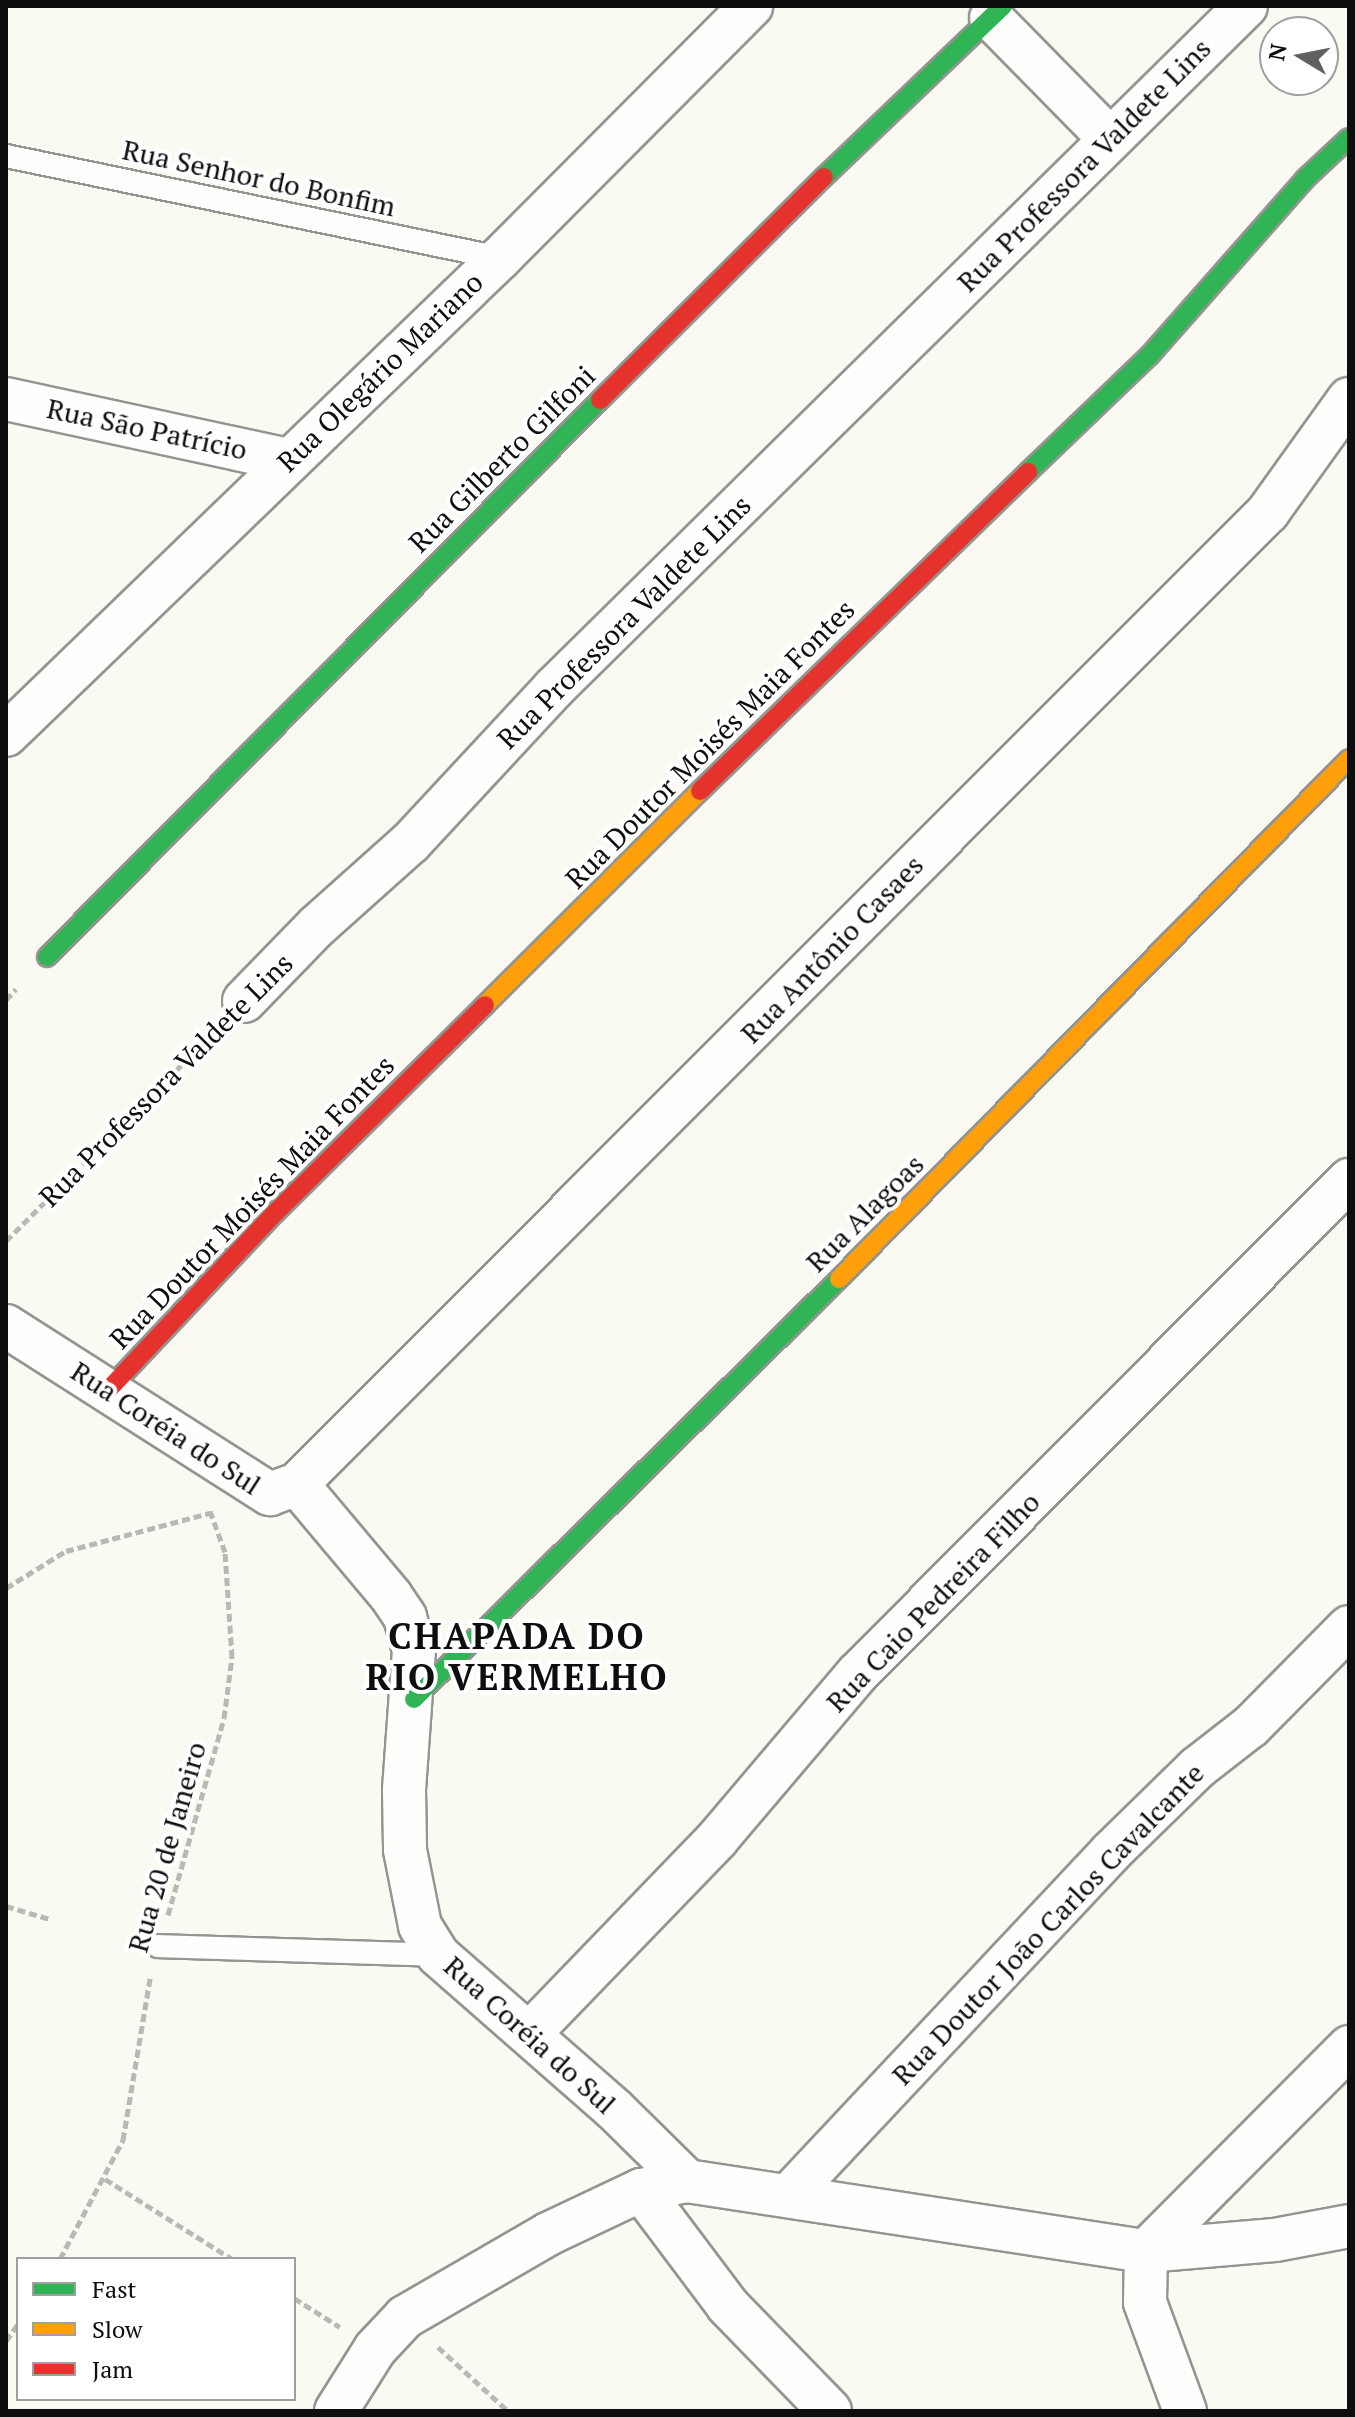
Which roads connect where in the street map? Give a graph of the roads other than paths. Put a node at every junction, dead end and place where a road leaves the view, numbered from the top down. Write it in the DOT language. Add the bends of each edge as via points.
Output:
graph roads {
  1 [pos="751,6"];
  2 [pos="1246,6"];
  3 [pos="997,12"];
  4 [pos="1109,138"];
  5 [pos="1349,138"];
  6 [pos="6,156"];
  7 [pos="500,258"];
  8 [pos="6,399"];
  9 [pos="1349,399"];
  10 [pos="288,460"];
  11 [pos="6,735"];
  12 [pos="1349,759"];
  13 [pos="47,957"];
  14 [pos="244,1001"];
  15 [pos="1349,1180"];
  16 [pos="6,1326"];
  17 [pos="109,1389"];
  18 [pos="297,1484"];
  19 [pos="1349,1627"];
  20 [pos="414,1699"];
  21 [pos="158,1946"];
  22 [pos="438,1955"];
  23 [pos="529,2034"];
  24 [pos="1349,2047"];
  25 [pos="687,2181"];
  26 [pos="641,2190"];
  27 [pos="789,2195"];
  28 [pos="1349,2226"];
  29 [pos="1146,2251"];
  30 [pos="336,2411"];
  31 [pos="830,2411"];
  32 [pos="1185,2411"];
  1 -- 7 [label="street, Rua Olegário Mariano"];
  2 -- 4 [label="street, Rua Professora Valdete Lins"];
  3 -- 4 [label="street"];
  3 -- 13 [label="street, Rua Gilberto Gilfoni" via="776,223"];
  4 -- 14 [label="street, Rua Professora Valdete Lins" via="553,689 411,842"];
  5 -- 17 [label="street, Rua Doutor Moisés Maia Fontes" via="1305,179 1150,355 844,648 276,1212"];
  6 -- 7 [label="lane, Rua Senhor do Bonfim"];
  7 -- 10 [label="street, Rua Olegário Mariano"];
  8 -- 10 [label="street, Rua São Patrício"];
  9 -- 18 [label="street, Rua Antônio Casaes" via="1268,512"];
  10 -- 11 [label="street, Rua Olegário Mariano"];
  12 -- 20 [label="street, Rua Alagoas" via="1021,1098"];
  15 -- 23 [label="street, Rua Caio Pedreira Filho" via="858,1673 718,1838"];
  16 -- 17 [label="street, Rua Coréia do Sul"];
  17 -- 18 [label="street, Rua Coréia do Sul" via="270,1494"];
  18 -- 20 [label="street, Rua Coréia do Sul" via="405,1617 414,1650"];
  19 -- 27 [label="street, Rua Doutor João Carlos Cavalcante" via="1251,1726 1197,1768 1110,1853"];
  20 -- 22 [label="street, Rua Coréia do Sul" via="404,1790 405,1850 420,1926"];
  21 -- 22 [label="lane"];
  22 -- 23 [label="street, Rua Coréia do Sul"];
  23 -- 25 [label="street, Rua Coréia do Sul"];
  24 -- 29 [label="street"];
  25 -- 26 [label="street"];
  25 -- 27 [label="street"];
  26 -- 30 [label="street" via="548,2234 405,2317 375,2349"];
  26 -- 31 [label="street" via="728,2306"];
  27 -- 29 [label="street"];
  28 -- 29 [label="street" via="1275,2240"];
  29 -- 32 [label="street" via="1145,2302"];
}
